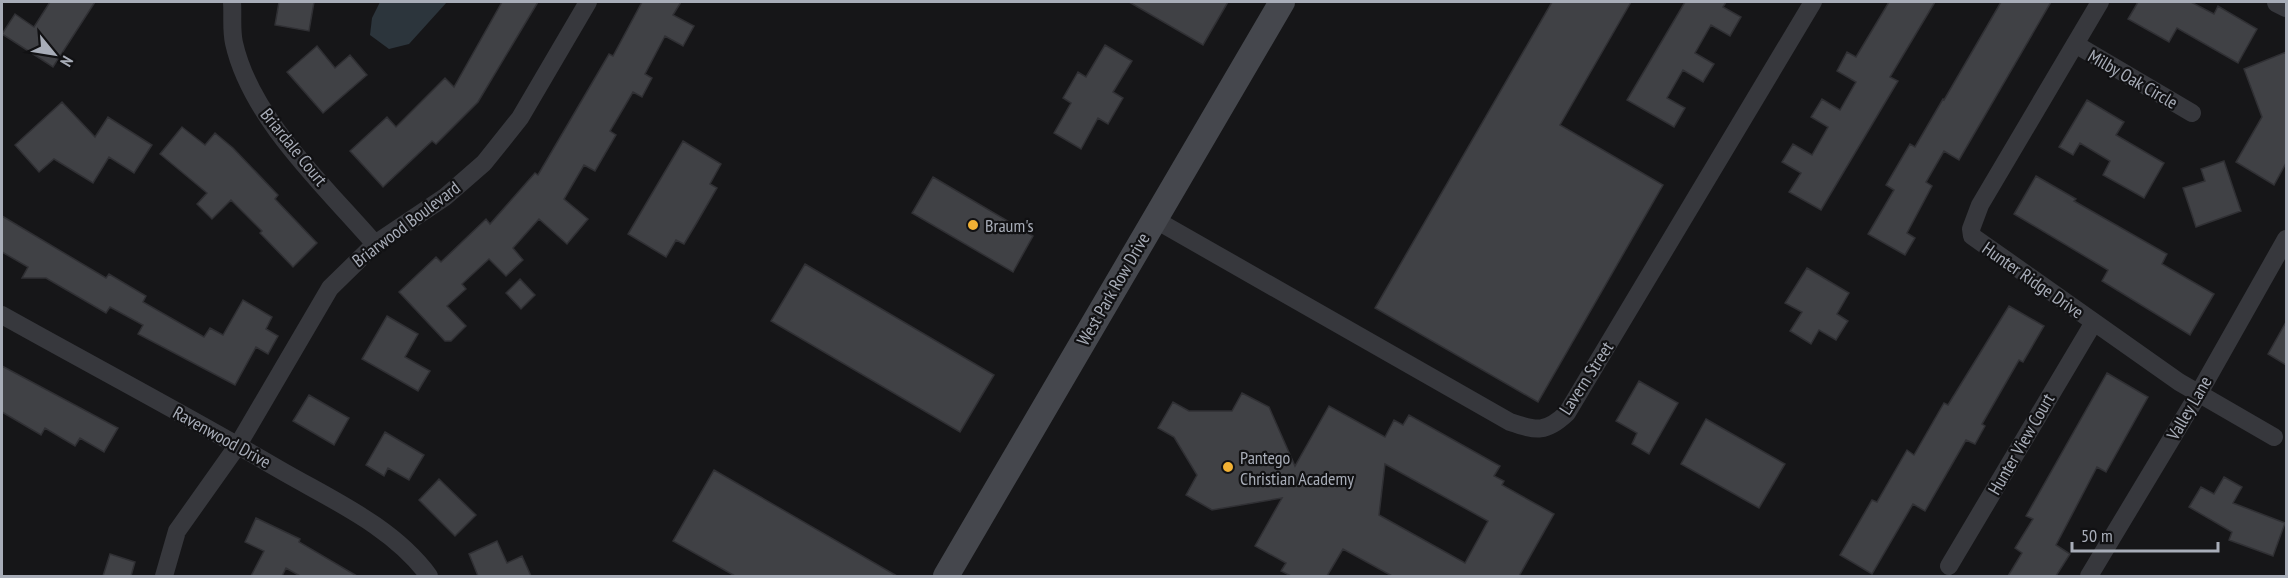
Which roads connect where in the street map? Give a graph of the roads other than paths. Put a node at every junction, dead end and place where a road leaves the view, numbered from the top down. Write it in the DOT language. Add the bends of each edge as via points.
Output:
graph roads {
  1 [pos="232,2"];
  2 [pos="588,2"];
  3 [pos="1282,2"];
  4 [pos="1813,2"];
  5 [pos="2100,2"];
  6 [pos="2278,2"];
  7 [pos="2286,6"];
  8 [pos="2075,44"];
  9 [pos="2192,113"];
  10 [pos="1154,219"];
  11 [pos="2286,239"];
  12 [pos="375,244"];
  13 [pos="2,315"];
  14 [pos="2094,322"];
  15 [pos="2199,393"];
  16 [pos="2274,437"];
  17 [pos="238,445"];
  18 [pos="1949,566"];
  19 [pos="164,576"];
  20 [pos="429,576"];
  21 [pos="946,576"];
  22 [pos="2089,576"];
  1 -- 12 [label="street, Briardale Court" via="233,41 246,82 266,117"];
  2 -- 12 [label="street, Briarwood Boulevard" via="520,118 484,163 445,197"];
  3 -- 10 [label="main road, West Park Row Drive"];
  4 -- 10 [label="street, Lavern Street" via="1567,413 1552,427 1531,429 1510,422"];
  5 -- 8 [label="street, Hunter Ridge Drive"];
  6 -- 7 [label="street"];
  8 -- 9 [label="street, Milby Oak Circle"];
  8 -- 14 [label="street, Hunter Ridge Drive" via="1980,205 1971,229 1978,242"];
  10 -- 21 [label="main road, West Park Row Drive"];
  11 -- 15 [label="street, Valley Lane"];
  12 -- 17 [label="street, Briarwood Boulevard" via="330,288"];
  13 -- 17 [label="street, Ravenwood Drive"];
  14 -- 15 [label="street, Hunter Ridge Drive"];
  14 -- 18 [label="street, Hunter View Court"];
  15 -- 16 [label="street, Hunter Ridge Drive"];
  15 -- 22 [label="street, Valley Lane"];
  17 -- 19 [label="street, Briarwood Boulevard" via="177,531"];
  17 -- 20 [label="street, Ravenwood Drive" via="376,525 414,555"];
}
